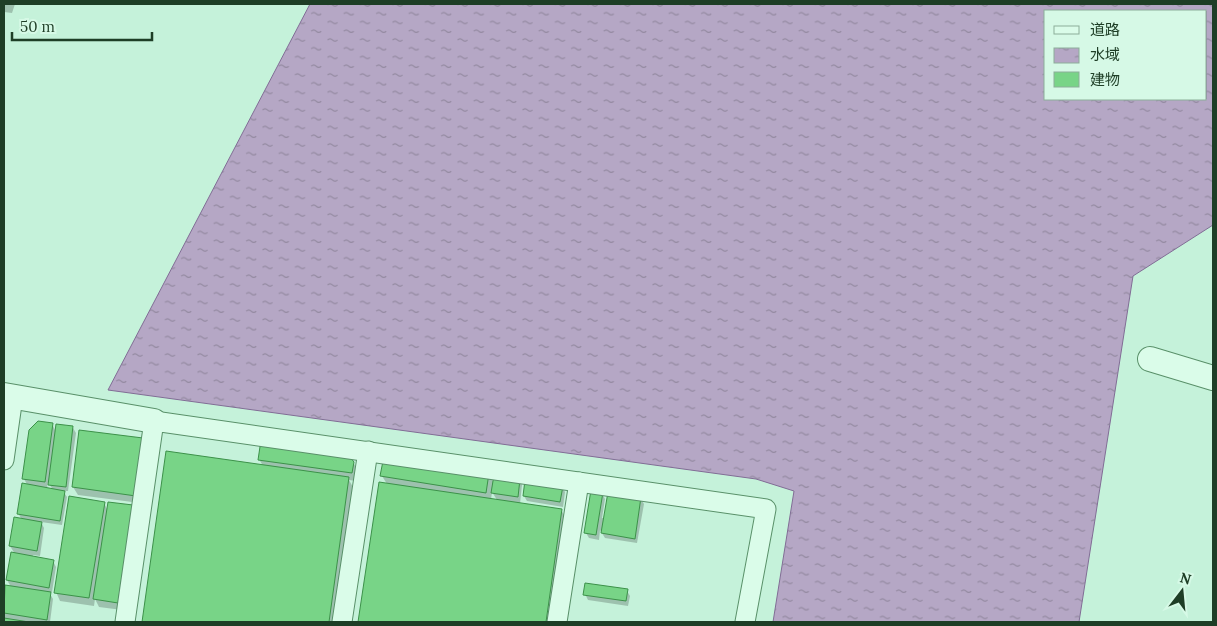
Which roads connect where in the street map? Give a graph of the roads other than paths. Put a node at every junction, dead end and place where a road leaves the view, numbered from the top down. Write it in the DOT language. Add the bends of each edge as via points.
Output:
graph roads {
  1 [pos="1150,359"];
  2 [pos="1213,378"];
  3 [pos="8,396"];
  4 [pos="154,421"];
  5 [pos="368,451"];
  6 [pos="4,460"];
  7 [pos="578,482"];
  8 [pos="125,622"];
  9 [pos="342,622"];
  10 [pos="557,622"];
  11 [pos="745,622"];
  1 -- 2 [label="street"];
  3 -- 4 [label="street"];
  3 -- 6 [label="street"];
  4 -- 5 [label="street"];
  4 -- 8 [label="street"];
  5 -- 7 [label="street"];
  5 -- 9 [label="street"];
  7 -- 10 [label="street"];
  7 -- 11 [label="street" via="766,509"];
}
